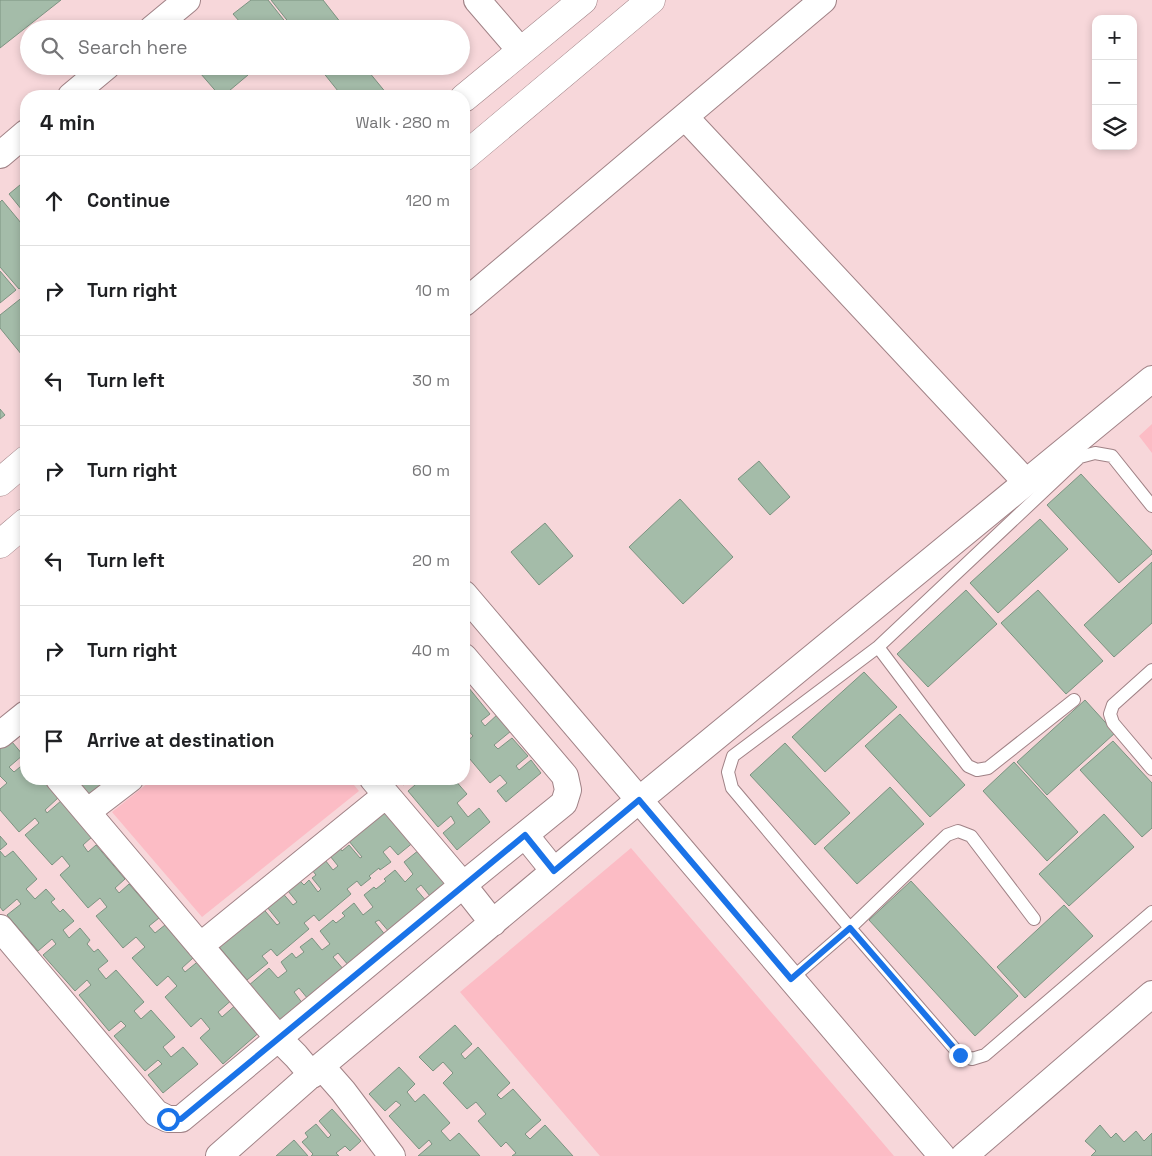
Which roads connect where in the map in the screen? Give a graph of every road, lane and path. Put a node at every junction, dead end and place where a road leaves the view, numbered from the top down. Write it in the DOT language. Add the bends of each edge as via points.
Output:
graph roads {
  1 [pos="187,0"];
  2 [pos="477,0"];
  3 [pos="583,0"];
  4 [pos="651,0"];
  5 [pos="823,0"];
  6 [pos="163,20"];
  7 [pos="521,51"];
  8 [pos="96,75"];
  9 [pos="78,90"];
  10 [pos="470,93"];
  11 [pos="685,117"];
  12 [pos="20,138"];
  13 [pos="470,152"];
  14 [pos="0,155"];
  15 [pos="470,298"];
  16 [pos="1152,379"];
  17 [pos="20,465"];
  18 [pos="0,482"];
  19 [pos="1026,482"];
  20 [pos="1152,506"];
  21 [pos="20,527"];
  22 [pos="0,544"];
  23 [pos="470,601"];
  24 [pos="878,647"];
  25 [pos="470,664"];
  26 [pos="1152,670"];
  27 [pos="1074,700"];
  28 [pos="1152,769"];
  29 [pos="64,785"];
  30 [pos="122,785"];
  31 [pos="380,787"];
  32 [pos="639,800"];
  33 [pos="87,812"];
  34 [pos="525,835"];
  35 [pos="554,871"];
  36 [pos="463,885"];
  37 [pos="1152,912"];
  38 [pos="1034,919"];
  39 [pos="492,922"];
  40 [pos="0,928"];
  41 [pos="850,928"];
  42 [pos="200,946"];
  43 [pos="791,979"];
  44 [pos="1152,994"];
  45 [pos="278,1038"];
  46 [pos="317,1071"];
  47 [pos="380,1151"];
  48 [pos="218,1156"];
  49 [pos="942,1156"];
  50 [pos="964,1156"];
  1 -- 6 [label="street"];
  2 -- 7 [label="street"];
  3 -- 7 [label="street"];
  4 -- 13 [label="street"];
  5 -- 11 [label="street"];
  7 -- 10 [label="street"];
  8 -- 9 [label="street"];
  11 -- 15 [label="street"];
  11 -- 19 [label="street"];
  12 -- 14 [label="street"];
  16 -- 19 [label="street"];
  17 -- 18 [label="street"];
  19 -- 32 [label="street"];
  20 -- 24 [label="lane" via="1112,456 1095,453 1080,457"];
  21 -- 22 [label="street"];
  23 -- 32 [label="street"];
  24 -- 27 [label="lane" via="968,766 977,770 988,768"];
  24 -- 41 [label="lane" via="733,756 728,772 732,788"];
  25 -- 34 [label="street" via="564,776 568,790 564,803"];
  26 -- 28 [label="lane" via="1113,705 1110,714 1113,723"];
  29 -- 33 [label="street"];
  30 -- 33 [label="street"];
  31 -- 36 [label="street"];
  31 -- 42 [label="street"];
  32 -- 35 [label="street"];
  32 -- 43 [label="street"];
  33 -- 42 [label="street"];
  34 -- 35 [label="street"];
  34 -- 36 [label="street"];
  35 -- 39 [label="street"];
  36 -- 39 [label="street"];
  36 -- 45 [label="street"];
  37 -- 41 [label="lane" via="985,1055 972,1058 960,1055"];
  38 -- 41 [label="lane" via="971,836 958,831 947,835"];
  39 -- 46 [label="street"];
  40 -- 45 [label="street" via="156,1114 168,1119 181,1119"];
  41 -- 43 [label="lane"];
  42 -- 45 [label="street"];
  43 -- 49 [label="street"];
  44 -- 50 [label="street"];
  45 -- 46 [label="street"];
  46 -- 47 [label="street" via="343,1091"];
  46 -- 48 [label="street"];
}
